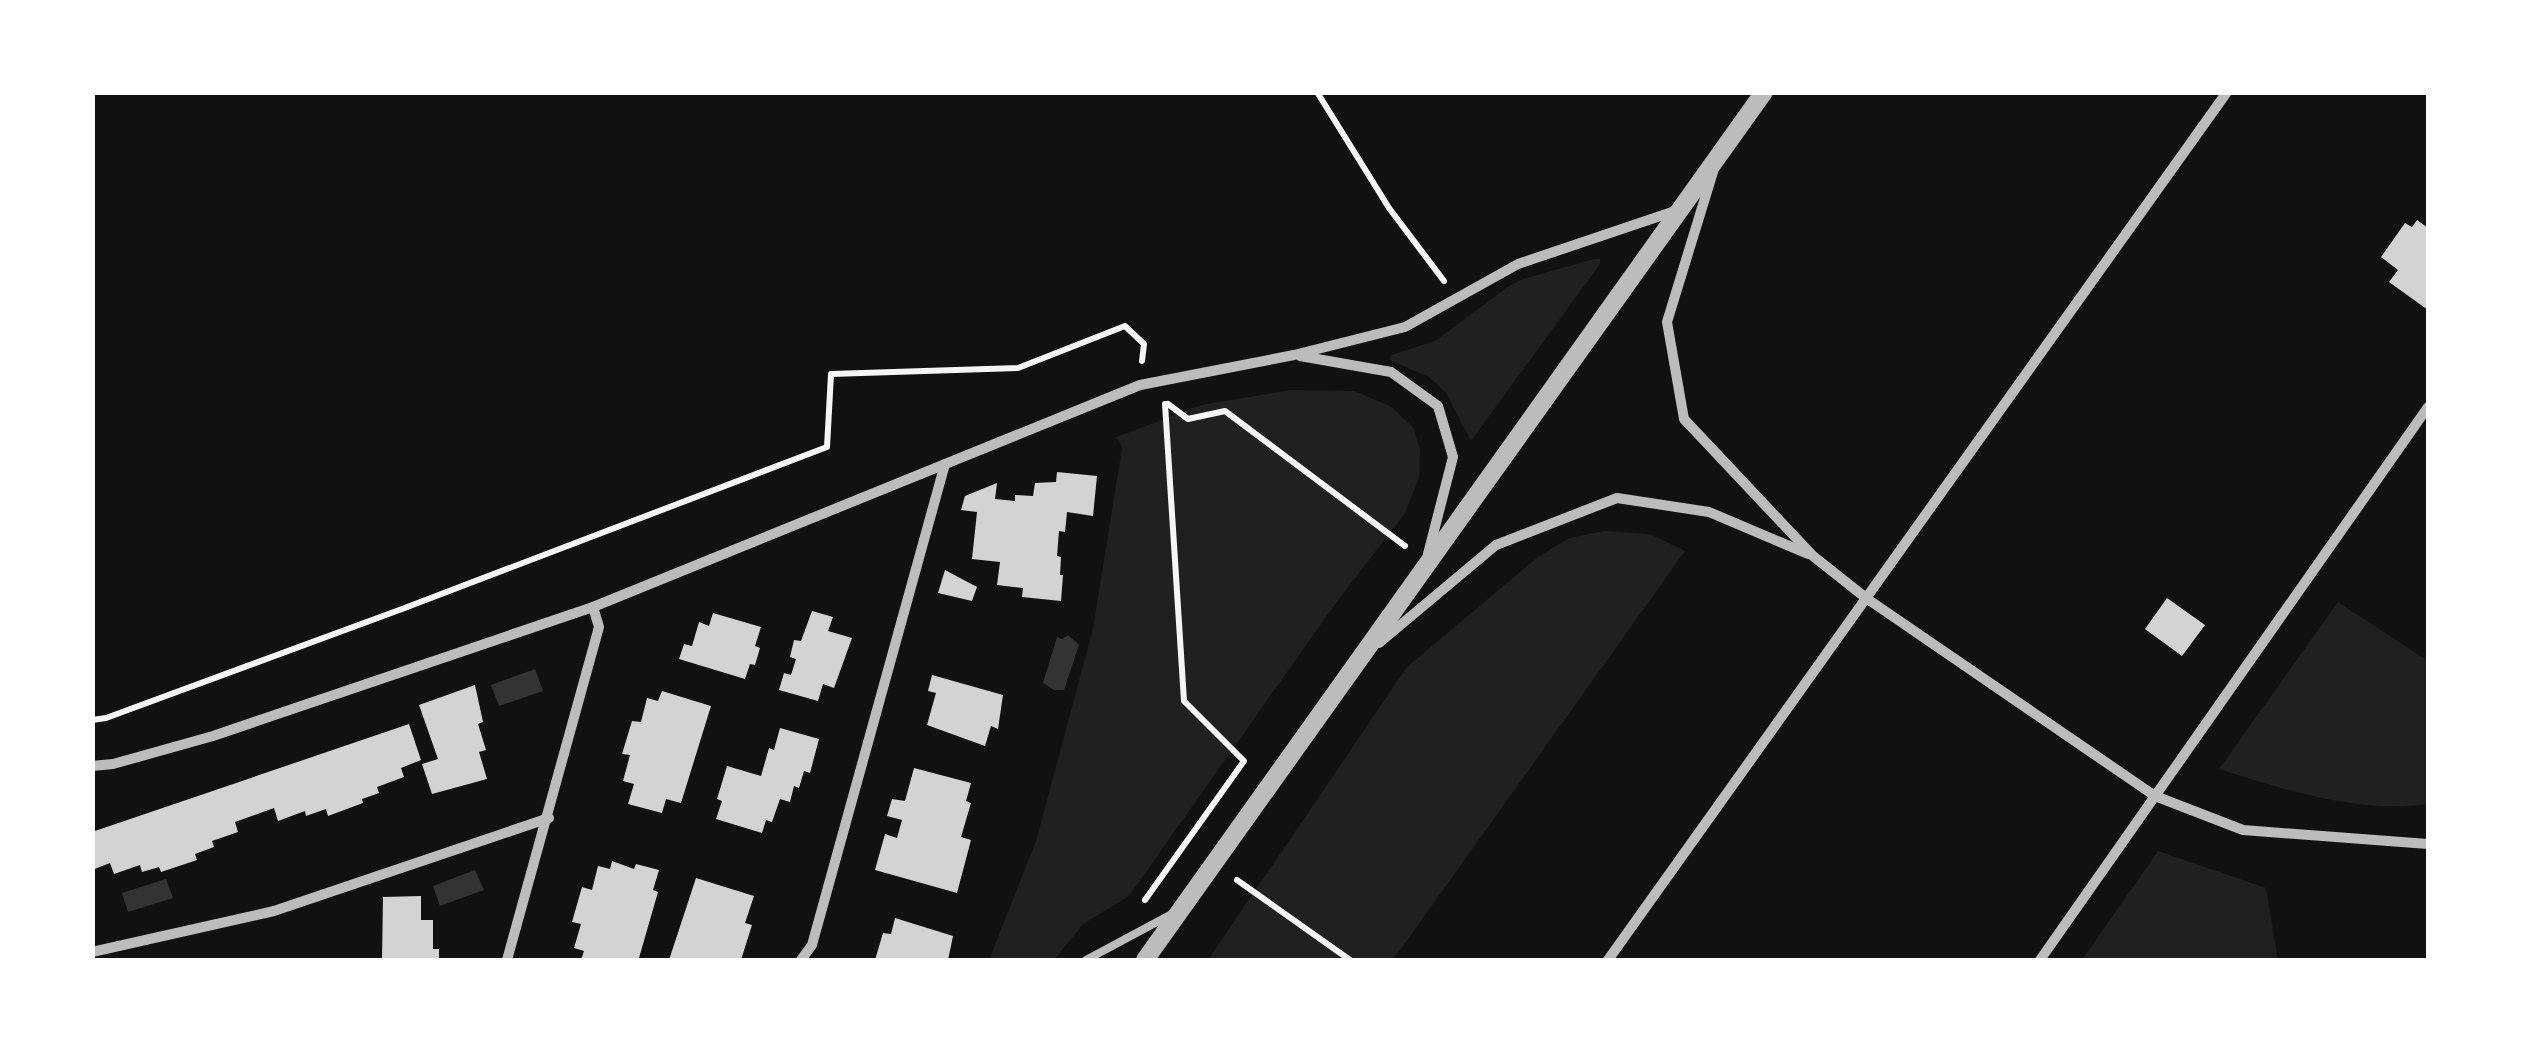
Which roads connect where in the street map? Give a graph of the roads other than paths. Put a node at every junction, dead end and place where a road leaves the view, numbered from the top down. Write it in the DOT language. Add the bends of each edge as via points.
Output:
graph roads {
  1 [pos="1764,92"];
  2 [pos="2228,92"];
  3 [pos="1718,156"];
  4 [pos="1679,210"];
  5 [pos="1294,356"];
  6 [pos="2428,408"];
  7 [pos="945,464"];
  8 [pos="1814,556"];
  9 [pos="1426,562"];
  10 [pos="1866,598"];
  11 [pos="592,608"];
  12 [pos="1365,654"];
  13 [pos="92,766"];
  14 [pos="2156,796"];
  15 [pos="548,818"];
  16 [pos="2428,844"];
  17 [pos="1183,908"];
  18 [pos="92,952"];
  19 [pos="507,960"];
  20 [pos="801,960"];
  21 [pos="1086,960"];
  22 [pos="1146,960"];
  23 [pos="1608,960"];
  24 [pos="2040,960"];
  1 -- 3 [label="street"];
  2 -- 10 [label="street"];
  3 -- 4 [label="street"];
  3 -- 8 [label="street" via="1667,322 1684,420"];
  4 -- 5 [label="street" via="1518,264 1405,327"];
  4 -- 9 [label="street"];
  5 -- 7 [label="street" via="1140,384"];
  5 -- 9 [label="street" via="1391,372 1438,406 1453,457"];
  6 -- 14 [label="street"];
  7 -- 11 [label="street"];
  7 -- 20 [label="street" via="812,946"];
  8 -- 10 [label="street"];
  8 -- 12 [label="street" via="1708,512 1618,498 1496,546"];
  9 -- 12 [label="street"];
  10 -- 14 [label="street"];
  10 -- 23 [label="street"];
  11 -- 13 [label="street" via="213,736"];
  11 -- 15 [label="street" via="600,627"];
  12 -- 17 [label="street"];
  14 -- 16 [label="street" via="2243,830"];
  14 -- 24 [label="street"];
  15 -- 18 [label="street" via="274,910"];
  15 -- 19 [label="street"];
  17 -- 21 [label="lane"];
  17 -- 22 [label="street"];
}
